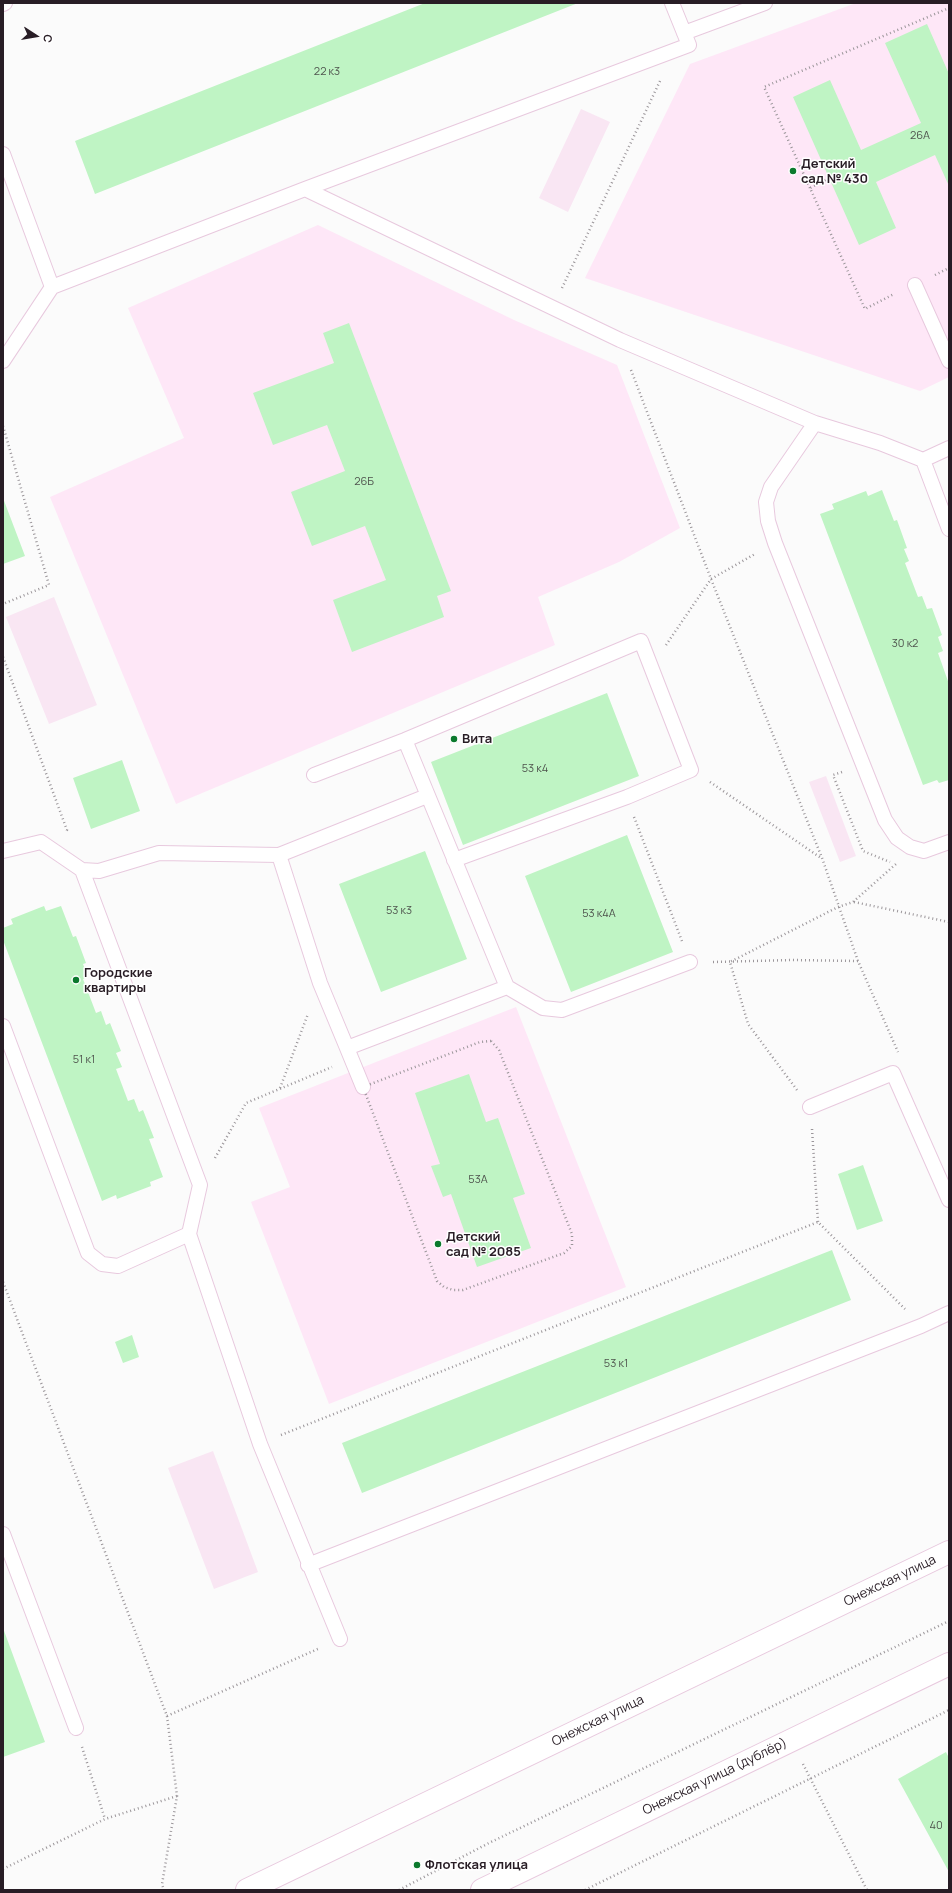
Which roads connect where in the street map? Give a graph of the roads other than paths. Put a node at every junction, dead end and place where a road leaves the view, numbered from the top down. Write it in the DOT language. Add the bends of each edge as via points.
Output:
graph roads {
  1 [pos="672,3"];
  2 [pos="765,3"];
  3 [pos="684,33"];
  4 [pos="3,154"];
  5 [pos="305,189"];
  6 [pos="915,285"];
  7 [pos="52,287"];
  8 [pos="3,361"];
  9 [pos="949,361"];
  10 [pos="815,422"];
  11 [pos="949,448"];
  12 [pos="923,460"];
  13 [pos="949,529"];
  14 [pos="405,740"];
  15 [pos="314,775"];
  16 [pos="427,796"];
  17 [pos="949,842"];
  18 [pos="3,851"];
  19 [pos="279,855"];
  20 [pos="454,860"];
  21 [pos="82,870"];
  22 [pos="690,962"];
  23 [pos="507,987"];
  24 [pos="3,1026"];
  25 [pos="350,1054"];
  26 [pos="363,1087"];
  27 [pos="810,1107"];
  28 [pos="949,1200"];
  29 [pos="189,1234"];
  30 [pos="949,1313"];
  31 [pos="3,1534"];
  32 [pos="949,1552"];
  33 [pos="308,1565"];
  34 [pos="340,1639"];
  35 [pos="949,1664"];
  36 [pos="76,1728"];
  37 [pos="247,1890"];
  38 [pos="482,1890"];
  1 -- 3 [label="lane"];
  2 -- 3 [label="lane"];
  3 -- 5 [label="lane" via="688,45"];
  4 -- 7 [label="lane"];
  5 -- 7 [label="lane"];
  5 -- 10 [label="lane" via="620,340"];
  6 -- 9 [label="lane"];
  7 -- 8 [label="lane"];
  10 -- 12 [label="lane"];
  10 -- 17 [label="lane" via="771,487 766,502 774,543 884,820 897,838 910,847 924,851"];
  11 -- 12 [label="lane"];
  12 -- 13 [label="lane"];
  14 -- 15 [label="lane"];
  14 -- 16 [label="lane"];
  14 -- 20 [label="lane" via="641,641 691,770 627,797"];
  16 -- 19 [label="lane"];
  16 -- 20 [label="lane"];
  18 -- 21 [label="lane" via="41,842"];
  19 -- 21 [label="lane" via="159,853 99,871"];
  19 -- 25 [label="lane" via="320,983"];
  20 -- 23 [label="lane"];
  21 -- 29 [label="lane" via="200,1185"];
  22 -- 23 [label="lane" via="562,1010 543,1008"];
  23 -- 25 [label="lane"];
  24 -- 29 [label="lane" via="88,1253 102,1264 118,1266"];
  25 -- 26 [label="lane"];
  27 -- 28 [label="lane" via="893,1073"];
  29 -- 33 [label="lane" via="260,1444"];
  30 -- 33 [label="lane"];
  31 -- 36 [label="lane"];
  32 -- 37 [label="main road, Онежская улица"];
  33 -- 34 [label="lane"];
  35 -- 38 [label="main road, Онежская улица (дублёр)"];
}
